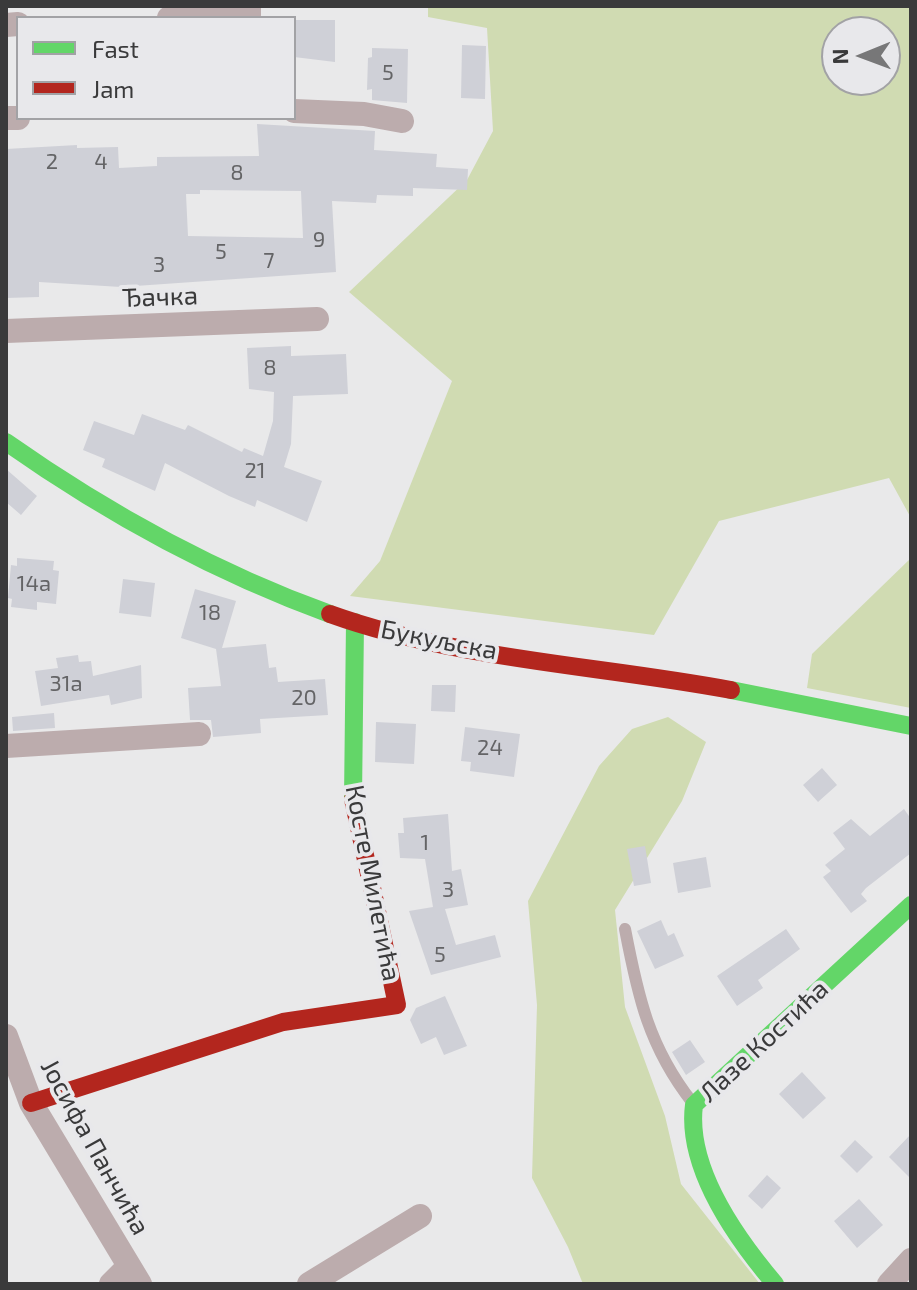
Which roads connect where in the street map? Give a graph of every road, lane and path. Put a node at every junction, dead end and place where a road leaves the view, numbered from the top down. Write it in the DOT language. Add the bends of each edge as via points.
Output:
graph roads {
  1 [pos="249,6"];
  2 [pos="222,16"];
  3 [pos="296,111"];
  4 [pos="402,121"];
  5 [pos="317,319"];
  6 [pos="6,331"];
  7 [pos="6,442"];
  8 [pos="355,622"];
  9 [pos="911,726"];
  10 [pos="199,734"];
  11 [pos="6,746"];
  12 [pos="911,905"];
  13 [pos="625,929"];
  14 [pos="7,1046"];
  15 [pos="31,1103"];
  16 [pos="694,1105"];
  17 [pos="420,1216"];
  18 [pos="911,1260"];
  19 [pos="135,1275"];
  20 [pos="111,1284"];
  21 [pos="309,1284"];
  22 [pos="775,1284"];
  23 [pos="889,1284"];
  1 -- 2 [label="street" via="249,15"];
  3 -- 4 [label="street"];
  5 -- 6 [label="street, Ђачка"];
  7 -- 8 [label="street, Букуљска" via="91,500 179,548"];
  8 -- 9 [label="street, Букуљска" via="416,638"];
  8 -- 15 [label="street, Косте Милетића" via="351,789 397,1005 283,1022"];
  10 -- 11 [label="street"];
  12 -- 16 [label="street, Лазе Костића"];
  13 -- 16 [label="lane" via="639,1001 661,1057"];
  14 -- 15 [label="street, Јосифа Панчића"];
  15 -- 19 [label="street, Јосифа Панчића"];
  16 -- 22 [label="street, Лазе Костића" via="691,1132 698,1155 757,1265"];
  17 -- 21 [label="street"];
  18 -- 23 [label="street"];
  19 -- 20 [label="street"];
}
